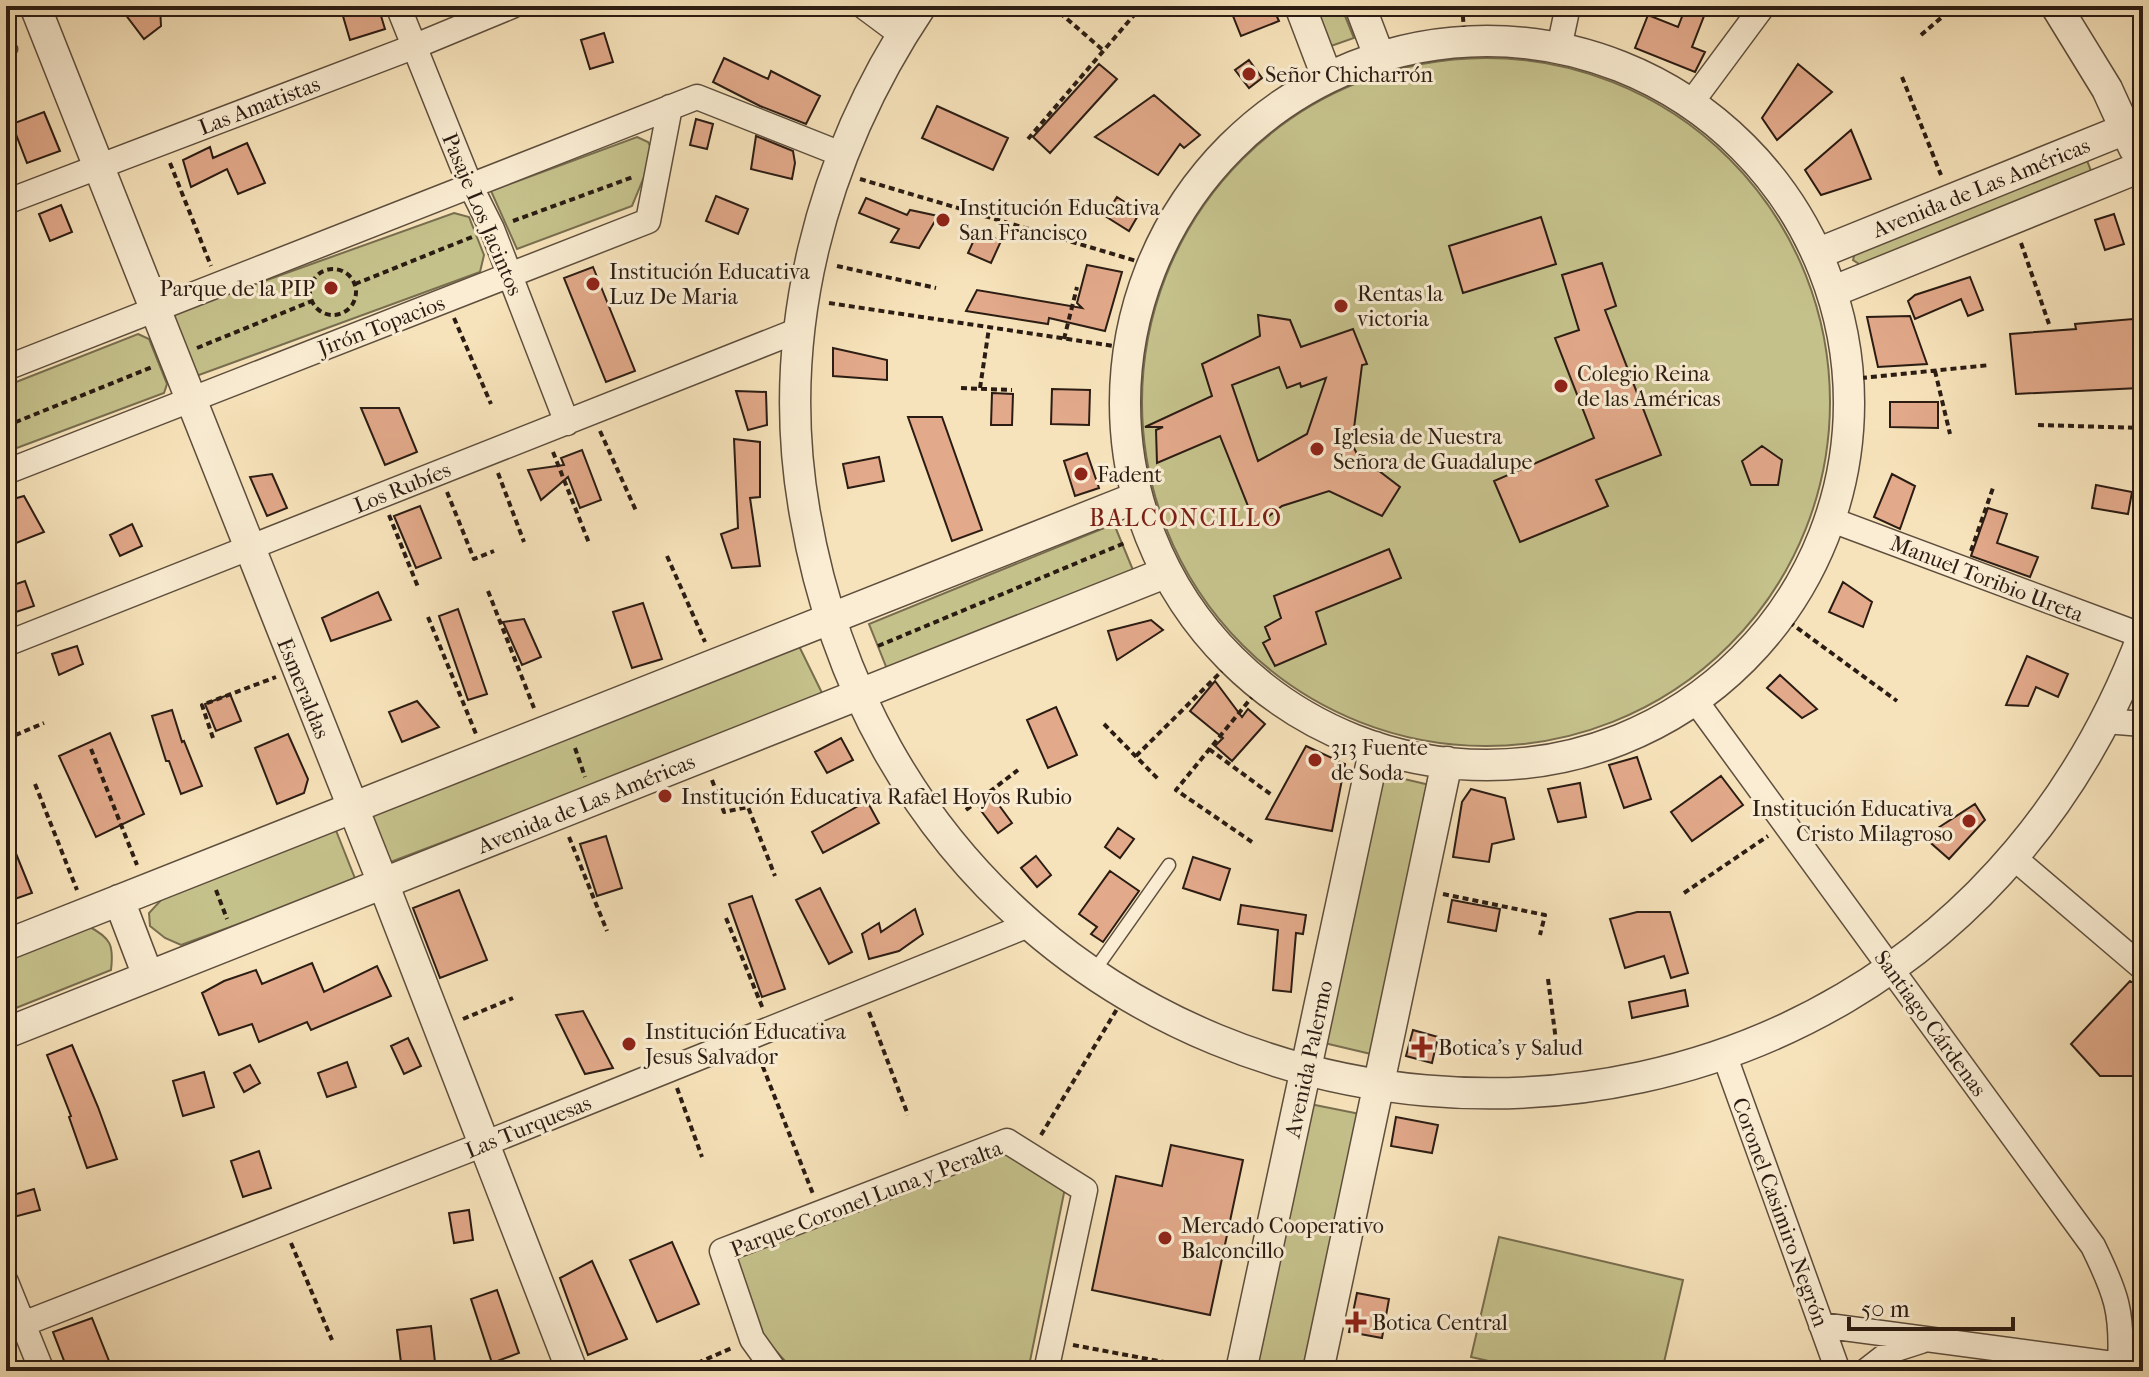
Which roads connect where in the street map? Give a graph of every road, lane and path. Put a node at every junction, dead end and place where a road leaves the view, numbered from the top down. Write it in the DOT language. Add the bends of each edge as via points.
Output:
graph roads {
  1 [pos="35,6"];
  2 [pos="398,6"];
  3 [pos="512,6"];
  4 [pos="863,6"];
  5 [pos="921,6"];
  6 [pos="1052,6"];
  7 [pos="1300,6"];
  8 [pos="1360,6"];
  9 [pos="1462,6"];
  10 [pos="1568,6"];
  11 [pos="1763,6"];
  12 [pos="1955,6"];
  13 [pos="2056,6"];
  14 [pos="1140,8"];
  15 [pos="902,35"];
  16 [pos="1921,35"];
  17 [pos="1465,41"];
  18 [pos="413,47"];
  19 [pos="1559,48"];
  20 [pos="1104,51"];
  21 [pos="1379,56"];
  22 [pos="1327,77"];
  23 [pos="1902,77"];
  24 [pos="1691,103"];
  25 [pos="670,107"];
  26 [pos="2135,126"];
  27 [pos="1028,139"];
  28 [pos="162,142"];
  29 [pos="838,163"];
  30 [pos="98,166"];
  31 [pos="2142,168"];
  32 [pos="470,185"];
  33 [pos="1950,199"];
  34 [pos="6,202"];
  35 [pos="2012,219"];
  36 [pos="1819,253"];
  37 [pos="810,261"];
  38 [pos="1150,265"];
  39 [pos="319,274"];
  40 [pos="509,275"];
  41 [pos="218,285"];
  42 [pos="1077,287"];
  43 [pos="936,288"];
  44 [pos="1834,291"];
  45 [pos="803,299"];
  46 [pos="446,300"];
  47 [pos="155,310"];
  48 [pos="2049,324"];
  49 [pos="989,327"];
  50 [pos="799,330"];
  51 [pos="1064,339"];
  52 [pos="1127,348"];
  53 [pos="1990,365"];
  54 [pos="6,368"];
  55 [pos="1935,371"];
  56 [pos="1851,379"];
  57 [pos="961,388"];
  58 [pos="980,388"];
  59 [pos="1012,390"];
  60 [pos="190,400"];
  61 [pos="491,404"];
  62 [pos="592,413"];
  63 [pos="2038,425"];
  64 [pos="556,427"];
  65 [pos="2143,428"];
  66 [pos="1950,434"];
  67 [pos="490,453"];
  68 [pos="6,472"];
  69 [pos="439,473"];
  70 [pos="1994,485"];
  71 [pos="382,496"];
  72 [pos="1135,498"];
  73 [pos="637,513"];
  74 [pos="1832,520"];
  75 [pos="524,542"];
  76 [pos="1127,542"];
  77 [pos="589,543"];
  78 [pos="249,548"];
  79 [pos="494,551"];
  80 [pos="667,556"];
  81 [pos="1965,570"];
  82 [pos="1165,573"];
  83 [pos="418,587"];
  84 [pos="488,591"];
  85 [pos="1781,616"];
  86 [pos="428,617"];
  87 [pos="828,619"];
  88 [pos="2143,636"];
  89 [pos="6,644"];
  90 [pos="878,646"];
  91 [pos="1232,661"];
  92 [pos="715,664"];
  93 [pos="297,670"];
  94 [pos="1261,686"];
  95 [pos="858,695"];
  96 [pos="1695,700"];
  97 [pos="1897,701"];
  98 [pos="6,711"];
  99 [pos="2105,721"];
  100 [pos="44,723"];
  101 [pos="1104,724"];
  102 [pos="2143,724"];
  103 [pos="554,728"];
  104 [pos="16,735"];
  105 [pos="213,738"];
  106 [pos="6,739"];
  107 [pos="1375,747"];
  108 [pos="91,749"];
  109 [pos="1209,749"];
  110 [pos="485,756"];
  111 [pos="703,756"];
  112 [pos="1136,756"];
  113 [pos="1447,762"];
  114 [pos="1018,770"];
  115 [pos="1160,781"];
  116 [pos="35,784"];
  117 [pos="1273,796"];
  118 [pos="594,800"];
  119 [pos="352,808"];
  120 [pos="559,813"];
  121 [pos="1786,823"];
  122 [pos="941,829"];
  123 [pos="1252,842"];
  124 [pos="2013,857"];
  125 [pos="206,865"];
  126 [pos="1169,865"];
  127 [pos="775,876"];
  128 [pos="383,883"];
  129 [pos="147,889"];
  130 [pos="1420,890"];
  131 [pos="1684,893"];
  132 [pos="119,900"];
  133 [pos="86,913"];
  134 [pos="726,918"];
  135 [pos="1031,924"];
  136 [pos="607,931"];
  137 [pos="1540,935"];
  138 [pos="236,942"];
  139 [pos="6,945"];
  140 [pos="1891,967"];
  141 [pos="2143,968"];
  142 [pos="1094,973"];
  143 [pos="148,976"];
  144 [pos="1548,979"];
  145 [pos="861,991"];
  146 [pos="1126,994"];
  147 [pos="513,998"];
  148 [pos="439,1028"];
  149 [pos="761,1032"];
  150 [pos="6,1033"];
  151 [pos="1724,1054"];
  152 [pos="670,1069"];
  153 [pos="1305,1071"];
  154 [pos="1379,1086"];
  155 [pos="1563,1091"];
  156 [pos="908,1115"];
  157 [pos="484,1144"];
  158 [pos="1029,1155"];
  159 [pos="702,1157"];
  160 [pos="820,1213"];
  161 [pos="282,1223"];
  162 [pos="6,1282"];
  163 [pos="23,1324"];
  164 [pos="1821,1325"];
  165 [pos="752,1339"];
  166 [pos="1928,1339"];
  167 [pos="332,1340"];
  168 [pos="1052,1341"];
  169 [pos="2132,1366"];
  170 [pos="42,1371"];
  171 [pos="572,1371"];
  172 [pos="679,1371"];
  173 [pos="775,1371"];
  174 [pos="1046,1371"];
  175 [pos="1212,1371"];
  176 [pos="1241,1371"];
  177 [pos="1318,1371"];
  178 [pos="1838,1371"];
  179 [pos="1866,1371"];
  1 -- 30 [label="street, Esmeraldas"];
  2 -- 18 [label="street, Pasaje Los Jacintos"];
  3 -- 18 [label="street, Las Amatistas"];
  4 -- 15 [label="street"];
  5 -- 15 [label="street"];
  6 -- 20 [label="path"];
  7 -- 22 [label="street"];
  8 -- 21 [label="street"];
  9 -- 17 [label="path"];
  10 -- 19 [label="street"];
  11 -- 24 [label="street"];
  12 -- 16 [label="path"];
  13 -- 26 [label="street"];
  14 -- 20 [label="path"];
  15 -- 29 [label="street"];
  17 -- 19 [label="street"];
  17 -- 21 [label="street"];
  18 -- 28 [label="street, Las Amatistas"];
  18 -- 32 [label="street, Pasaje Los Jacintos"];
  19 -- 24 [label="street" via="1606,60"];
  20 -- 27 [label="path"];
  21 -- 22 [label="street"];
  22 -- 38 [label="street" via="1253,124 1193,189"];
  23 -- 33 [label="path"];
  24 -- 36 [label="street" via="1737,139 1776,181"];
  25 -- 29 [label="street" via="697,97"];
  25 -- 32 [label="street"];
  25 -- 40 [label="street, Jirón Topacios" via="648,221"];
  26 -- 31 [label="street"];
  26 -- 33 [label="street, Avenida de Las Américas"];
  28 -- 30 [label="street, Las Amatistas"];
  28 -- 41 [label="path"];
  29 -- 37 [label="street"];
  29 -- 38 [label="path"];
  30 -- 34 [label="street, Las Amatistas"];
  30 -- 47 [label="street, Esmeraldas"];
  31 -- 35 [label="street, Avenida de Las Américas"];
  32 -- 40 [label="street, Pasaje Los Jacintos"];
  32 -- 41 [label="street"];
  33 -- 36 [label="street, Avenida de Las Américas"];
  35 -- 44 [label="street, Avenida de Las Américas"];
  35 -- 48 [label="path"];
  36 -- 44 [label="street"];
  37 -- 43 [label="path"];
  37 -- 45 [label="street"];
  38 -- 52 [label="street"];
  39 -- 39 [label="path" via="311,287 316,307 334,315 347,310 355,299 352,278 332,269"];
  40 -- 46 [label="street, Jirón Topacios"];
  40 -- 64 [label="street, Pasaje Los Jacintos"];
  41 -- 47 [label="street"];
  42 -- 51 [label="path"];
  44 -- 56 [label="street"];
  45 -- 49 [label="path"];
  45 -- 50 [label="street"];
  46 -- 60 [label="street, Jirón Topacios"];
  46 -- 61 [label="path"];
  47 -- 54 [label="street"];
  47 -- 60 [label="street, Esmeraldas"];
  49 -- 51 [label="path"];
  49 -- 58 [label="path"];
  50 -- 62 [label="street, Los Rubíes"];
  50 -- 87 [label="street" via="795,385 801,494"];
  51 -- 52 [label="path"];
  52 -- 72 [label="street" via="1125,449"];
  53 -- 55 [label="path"];
  55 -- 56 [label="path"];
  55 -- 66 [label="path"];
  56 -- 74 [label="street" via="1844,474"];
  57 -- 58 [label="path"];
  58 -- 59 [label="path"];
  60 -- 68 [label="street, Jirón Topacios"];
  60 -- 78 [label="street, Esmeraldas"];
  62 -- 64 [label="street, Los Rubíes"];
  62 -- 73 [label="path"];
  63 -- 65 [label="path"];
  64 -- 67 [label="street, Los Rubíes"];
  64 -- 77 [label="path"];
  67 -- 69 [label="street, Los Rubíes"];
  67 -- 75 [label="path"];
  69 -- 71 [label="street, Los Rubíes"];
  69 -- 79 [label="path" via="474,559"];
  70 -- 81 [label="path"];
  71 -- 78 [label="street, Los Rubíes"];
  71 -- 83 [label="path"];
  72 -- 82 [label="street"];
  72 -- 87 [label="street"];
  74 -- 81 [label="street, Manuel Toribio Ureta"];
  74 -- 85 [label="street" via="1810,570"];
  76 -- 90 [label="path"];
  78 -- 89 [label="street, Los Rubíes"];
  78 -- 93 [label="street, Esmeraldas"];
  80 -- 92 [label="path"];
  81 -- 88 [label="street, Manuel Toribio Ureta"];
  82 -- 91 [label="street"];
  82 -- 95 [label="street, Avenida de Las Américas"];
  84 -- 103 [label="path"];
  85 -- 96 [label="street" via="1746,657"];
  85 -- 97 [label="path"];
  86 -- 110 [label="path"];
  87 -- 92 [label="street"];
  87 -- 95 [label="street"];
  88 -- 99 [label="street"];
  91 -- 94 [label="street"];
  91 -- 112 [label="path"];
  92 -- 103 [label="street"];
  93 -- 105 [label="path" via="202,705"];
  93 -- 119 [label="street, Esmeraldas"];
  94 -- 107 [label="street" via="1315,722"];
  94 -- 109 [label="path"];
  95 -- 111 [label="street, Avenida de Las Américas"];
  95 -- 122 [label="street"];
  96 -- 113 [label="street" via="1638,732 1577,753 1513,764"];
  96 -- 121 [label="street, Santiago Cárdenas"];
  98 -- 104 [label="path"];
  99 -- 102 [label="street"];
  99 -- 124 [label="street" via="2055,803"];
  100 -- 104 [label="path"];
  101 -- 112 [label="path"];
  103 -- 110 [label="street"];
  103 -- 118 [label="path"];
  104 -- 106 [label="path"];
  107 -- 113 [label="street"];
  107 -- 153 [label="street, Avenida Palermo"];
  108 -- 129 [label="path"];
  109 -- 117 [label="path"];
  109 -- 123 [label="path" via="1176,790"];
  110 -- 119 [label="street"];
  111 -- 118 [label="street, Avenida de Las Américas"];
  111 -- 127 [label="path" via="724,812 748,807"];
  112 -- 115 [label="path"];
  113 -- 130 [label="street"];
  114 -- 122 [label="path"];
  116 -- 133 [label="path"];
  118 -- 120 [label="street, Avenida de Las Américas"];
  119 -- 125 [label="street"];
  119 -- 128 [label="street, Esmeraldas"];
  120 -- 128 [label="street, Avenida de Las Américas"];
  120 -- 136 [label="path"];
  121 -- 131 [label="path"];
  121 -- 140 [label="street, Santiago Cárdenas"];
  122 -- 135 [label="street"];
  124 -- 140 [label="street" via="1935,934"];
  124 -- 141 [label="street"];
  125 -- 129 [label="street"];
  125 -- 138 [label="path"];
  126 -- 142 [label="lane"];
  128 -- 138 [label="street, Avenida de Las Américas"];
  128 -- 148 [label="street, Esmeraldas"];
  129 -- 132 [label="street"];
  130 -- 137 [label="path" via="1545,915"];
  130 -- 154 [label="street"];
  132 -- 133 [label="street"];
  132 -- 143 [label="street"];
  133 -- 139 [label="street"];
  134 -- 149 [label="path"];
  135 -- 142 [label="street"];
  135 -- 145 [label="street, Las Turquesas"];
  138 -- 143 [label="street, Avenida de Las Américas"];
  140 -- 151 [label="street" via="1811,1016"];
  140 -- 169 [label="street, Santiago Cárdenas" via="2093,1246 2114,1288"];
  142 -- 146 [label="street"];
  143 -- 150 [label="street, Avenida de Las Américas"];
  144 -- 155 [label="path"];
  145 -- 149 [label="street, Las Turquesas"];
  145 -- 156 [label="path"];
  146 -- 153 [label="street" via="1213,1038"];
  146 -- 158 [label="path"];
  147 -- 148 [label="path"];
  148 -- 157 [label="street, Esmeraldas"];
  149 -- 152 [label="street, Las Turquesas"];
  149 -- 160 [label="path"];
  151 -- 155 [label="street" via="1672,1071"];
  151 -- 164 [label="street, Coronel Casimiro Negrón"];
  152 -- 157 [label="street, Las Turquesas"];
  152 -- 159 [label="path"];
  153 -- 154 [label="street"];
  153 -- 176 [label="street, Avenida Palermo"];
  154 -- 155 [label="street" via="1471,1095"];
  154 -- 177 [label="street"];
  157 -- 161 [label="street, Las Turquesas"];
  157 -- 171 [label="street, Esmeraldas"];
  158 -- 160 [label="street, Parque Coronel Luna y Peralta" via="1007,1141"];
  158 -- 168 [label="street, Parque Coronel Luna y Peralta" via="1085,1190"];
  160 -- 165 [label="street, Parque Coronel Luna y Peralta" via="722,1251"];
  161 -- 163 [label="street, Las Turquesas"];
  161 -- 167 [label="path"];
  162 -- 163 [label="street"];
  163 -- 170 [label="street"];
  164 -- 166 [label="street"];
  164 -- 178 [label="street, Coronel Casimiro Negrón"];
  165 -- 172 [label="path"];
  165 -- 173 [label="street, Parque Coronel Luna y Peralta"];
  166 -- 169 [label="street"];
  166 -- 179 [label="street" via="1893,1350"];
  168 -- 174 [label="street, Parque Coronel Luna y Peralta"];
  168 -- 175 [label="path"];
}
